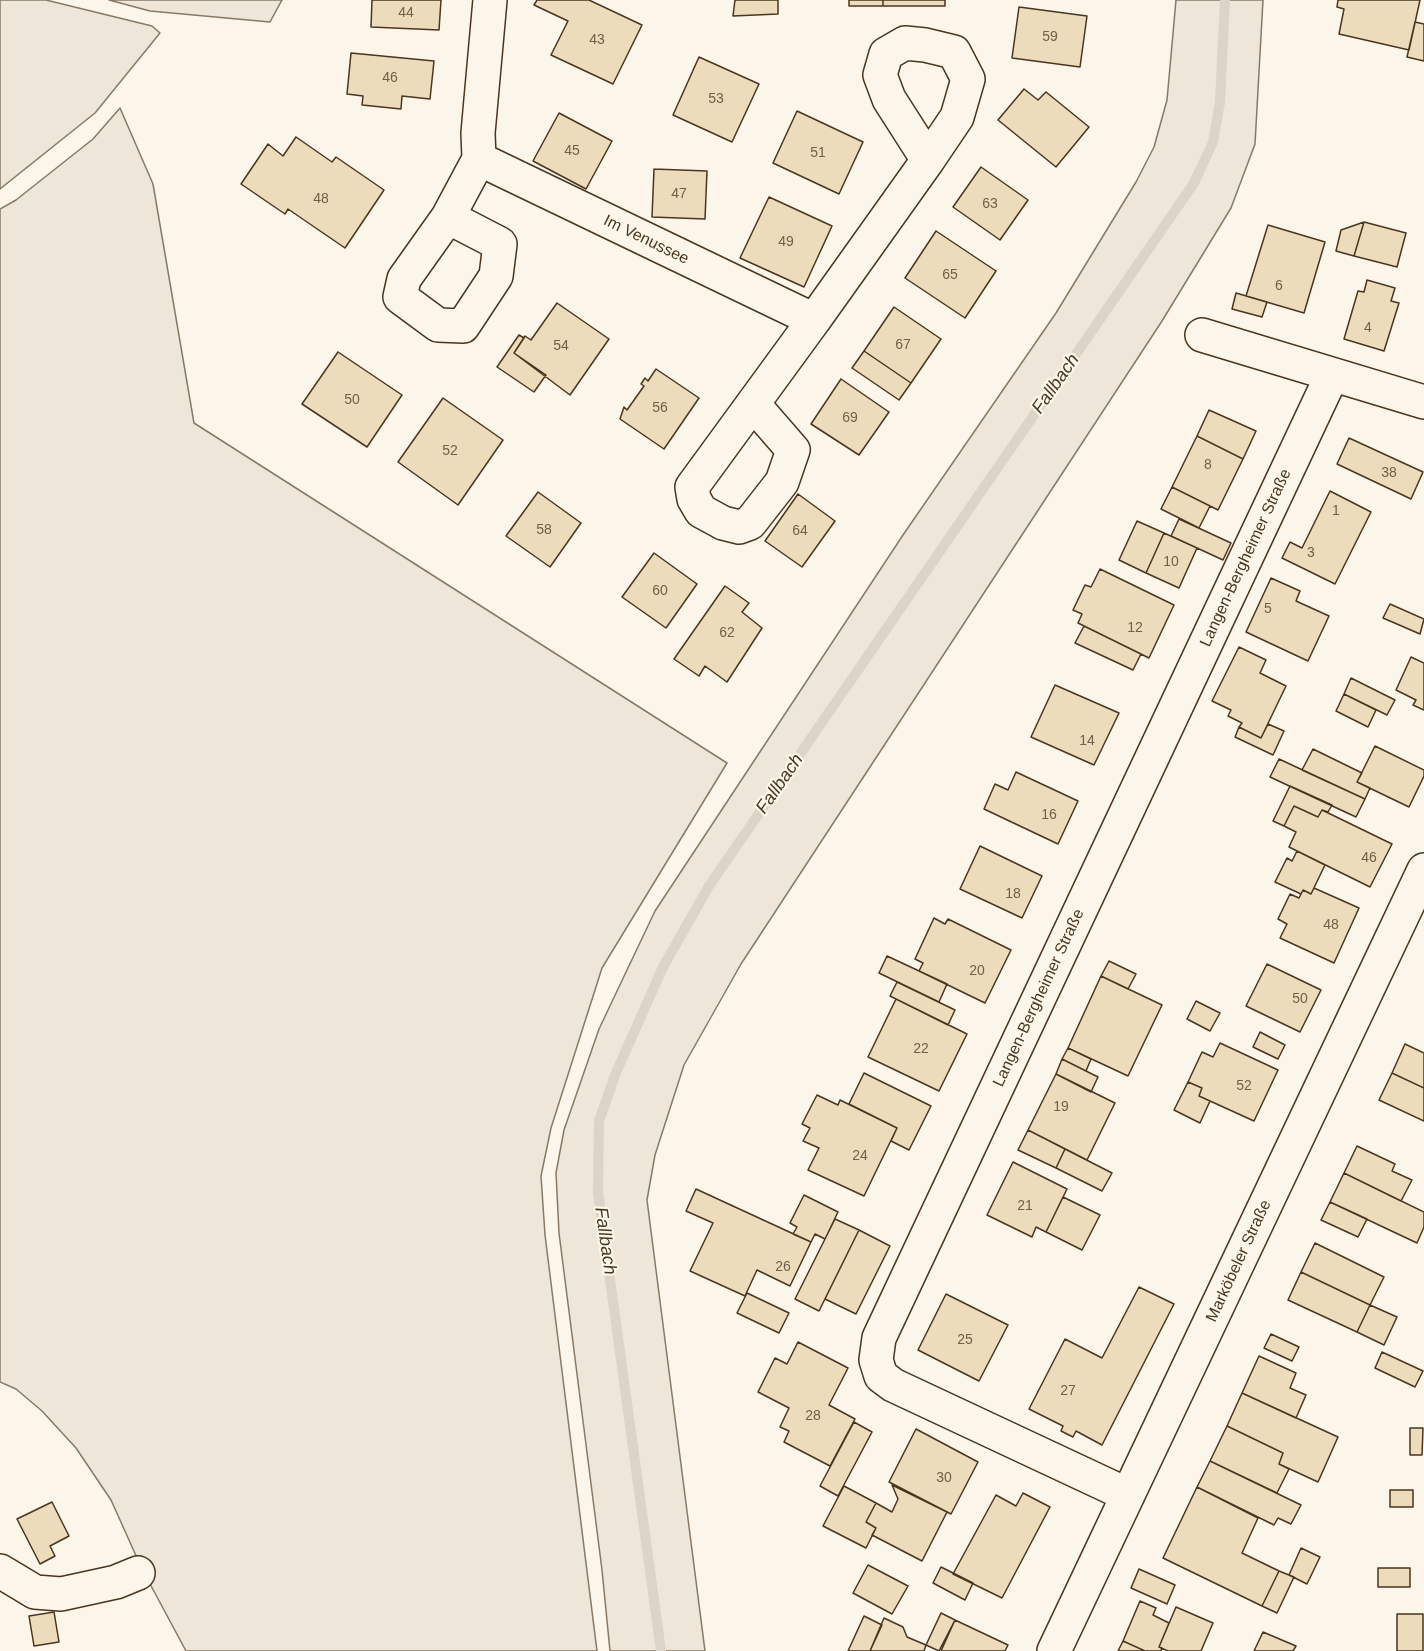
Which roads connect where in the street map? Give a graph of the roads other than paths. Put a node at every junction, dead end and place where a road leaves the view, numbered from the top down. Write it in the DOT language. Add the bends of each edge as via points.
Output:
graph roads {
  1 [pos="490,0"];
  2 [pos="478,159"];
  3 [pos="928,160"];
  4 [pos="448,217"];
  5 [pos="814,320"];
  6 [pos="1202,335"];
  7 [pos="1332,375"];
  8 [pos="1424,402"];
  9 [pos="754,405"];
  10 [pos="1424,870"];
  11 [pos="1128,1495"];
  12 [pos="0,1571"];
  13 [pos="138,1573"];
  14 [pos="1054,1651"];
  1 -- 2 [label="street"];
  2 -- 4 [label="street"];
  2 -- 5 [label="street, Im Venussee"];
  3 -- 5 [label="street"];
  5 -- 9 [label="street"];
  6 -- 7 [label="street"];
  7 -- 8 [label="street"];
  7 -- 11 [label="street, Langen-Bergheimer Straße" via="879,1338 876,1359 881,1376 893,1385"];
  10 -- 11 [label="street, Marköbeler Straße"];
  11 -- 14 [label="street, Marköbeler Straße"];
  12 -- 13 [label="street" via="35,1592 61,1594"];
}
